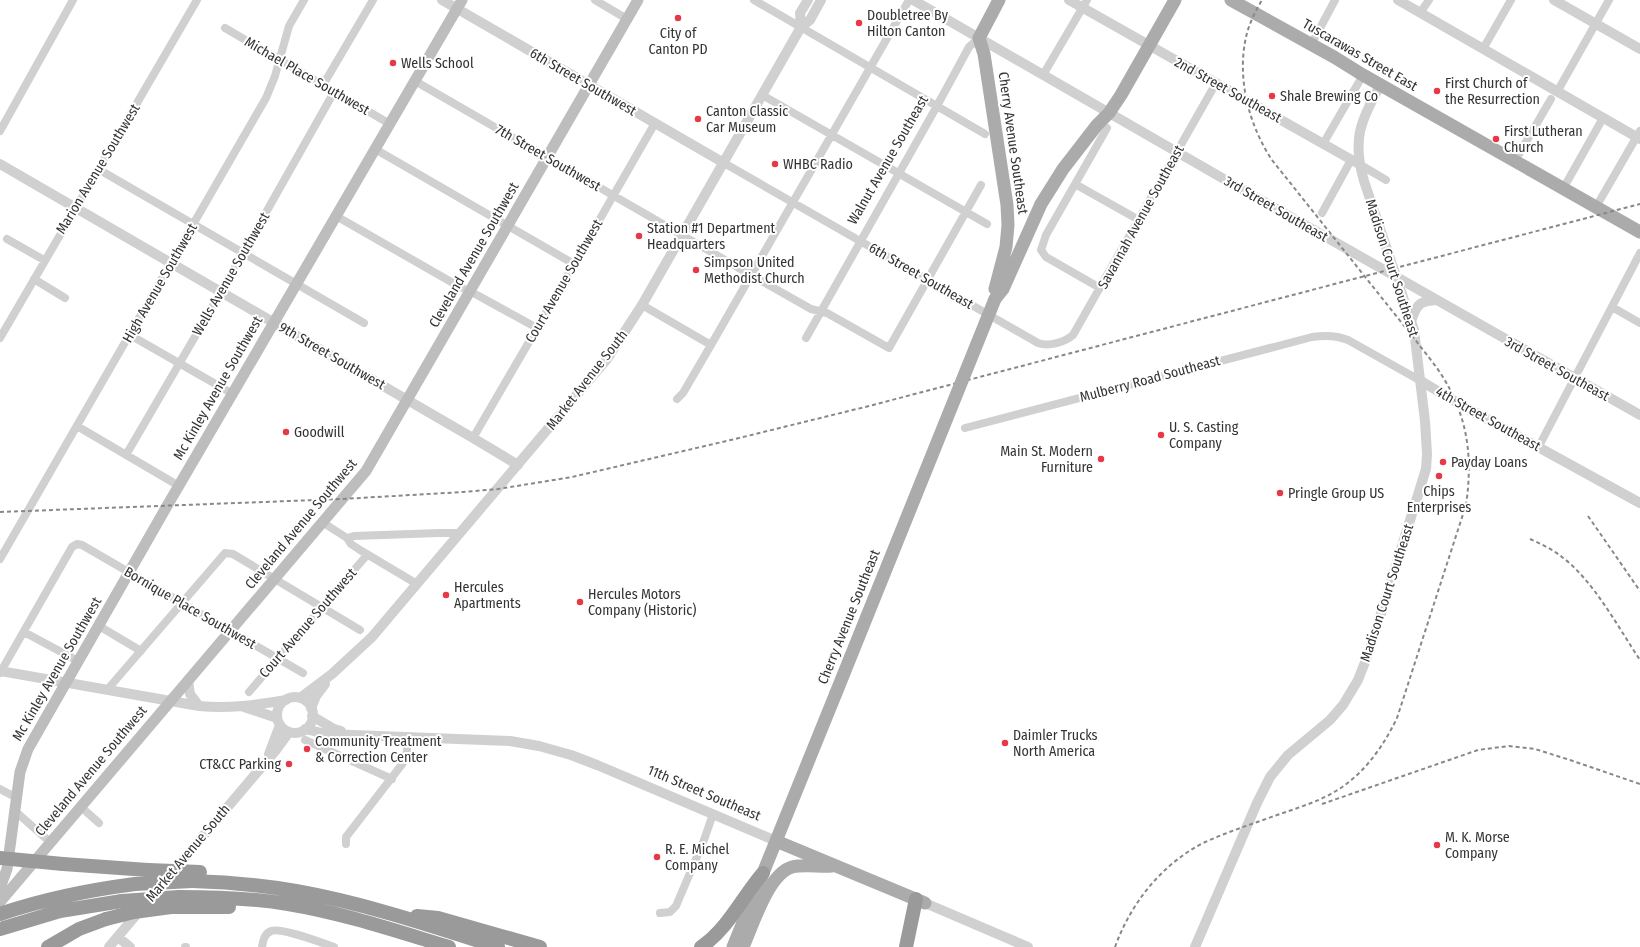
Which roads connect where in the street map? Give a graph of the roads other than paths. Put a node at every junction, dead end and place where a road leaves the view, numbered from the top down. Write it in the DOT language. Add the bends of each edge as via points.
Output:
graph roads {
  1 [pos="73,0"];
  2 [pos="197,0"];
  3 [pos="304,0"];
  4 [pos="373,0"];
  5 [pos="442,0"];
  6 [pos="595,0"];
  7 [pos="638,0"];
  8 [pos="754,0"];
  9 [pos="808,0"];
  10 [pos="909,0"];
  11 [pos="913,0"];
  12 [pos="999,0"];
  13 [pos="1069,0"];
  14 [pos="1175,0"];
  15 [pos="1231,0"];
  16 [pos="1335,0"];
  17 [pos="1398,0"];
  18 [pos="1429,0"];
  19 [pos="1511,0"];
  20 [pos="1554,0"];
  21 [pos="1609,0"];
  22 [pos="819,1"];
  23 [pos="460,4"];
  24 [pos="1085,4"];
  25 [pos="1420,13"];
  26 [pos="627,19"];
  27 [pos="1596,24"];
  28 [pos="801,27"];
  29 [pos="225,28"];
  30 [pos="979,38"];
  31 [pos="1311,45"];
  32 [pos="1149,46"];
  33 [pos="1483,49"];
  34 [pos="1640,49"];
  35 [pos="279,59"];
  36 [pos="871,68"];
  37 [pos="1043,75"];
  38 [pos="1363,75"];
  39 [pos="415,81"];
  40 [pos="1216,83"];
  41 [pos="1381,84"];
  42 [pos="323,85"];
  43 [pos="589,85"];
  44 [pos="334,92"];
  45 [pos="762,95"];
  46 [pos="1554,96"];
  47 [pos="937,106"];
  48 [pos="1109,113"];
  49 [pos="1603,118"];
  50 [pos="655,123"];
  51 [pos="390,124"];
  52 [pos="1107,128"];
  53 [pos="0,131"];
  54 [pos="985,134"];
  55 [pos="832,135"];
  56 [pos="1639,136"];
  57 [pos="1323,144"];
  58 [pos="375,149"];
  59 [pos="1177,152"];
  60 [pos="548,157"];
  61 [pos="1515,161"];
  62 [pos="1355,162"];
  63 [pos="724,163"];
  64 [pos="0,164"];
  65 [pos="98,169"];
  66 [pos="899,173"];
  67 [pos="1386,180"];
  68 [pos="1075,184"];
  69 [pos="981,185"];
  70 [pos="1563,188"];
  71 [pos="613,195"];
  72 [pos="793,202"];
  73 [pos="1596,207"];
  74 [pos="75,208"];
  75 [pos="966,213"];
  76 [pos="1322,213"];
  77 [pos="336,216"];
  78 [pos="1139,220"];
  79 [pos="194,224"];
  80 [pos="987,224"];
  81 [pos="508,226"];
  82 [pos="1640,232"];
  83 [pos="682,235"];
  84 [pos="7,239"];
  85 [pos="861,241"];
  86 [pos="244,252"];
  87 [pos="1640,253"];
  88 [pos="44,260"];
  89 [pos="172,263"];
  90 [pos="574,264"];
  91 [pos="751,275"];
  92 [pos="1398,278"];
  93 [pos="34,279"];
  94 [pos="928,280"];
  95 [pos="297,284"];
  96 [pos="1100,288"];
  97 [pos="221,292"];
  98 [pos="470,292"];
  99 [pos="65,298"];
  100 [pos="995,299"];
  101 [pos="1437,300"];
  102 [pos="642,305"];
  103 [pos="1612,307"];
  104 [pos="821,311"];
  105 [pos="1412,319"];
  106 [pos="274,323"];
  107 [pos="364,323"];
  108 [pos="1640,323"];
  109 [pos="536,328"];
  110 [pos="130,335"];
  111 [pos="1335,336"];
  112 [pos="0,338"];
  113 [pos="806,338"];
  114 [pos="1058,342"];
  115 [pos="711,345"];
  116 [pos="179,363"];
  117 [pos="1575,379"];
  118 [pos="1421,381"];
  119 [pos="232,394"];
  120 [pos="677,399"];
  121 [pos="407,400"];
  122 [pos="1640,415"];
  123 [pos="77,426"];
  124 [pos="965,428"];
  125 [pos="473,438"];
  126 [pos="1538,448"];
  127 [pos="126,455"];
  128 [pos="518,465"];
  129 [pos="179,486"];
  130 [pos="1640,503"];
  131 [pos="322,522"];
  132 [pos="460,533"];
  133 [pos="347,538"];
  134 [pos="367,554"];
  135 [pos="0,560"];
  136 [pos="130,572"];
  137 [pos="274,578"];
  138 [pos="417,584"];
  139 [pos="182,603"];
  140 [pos="322,607"];
  141 [pos="98,626"];
  142 [pos="360,630"];
  143 [pos="230,631"];
  144 [pos="24,632"];
  145 [pos="141,651"];
  146 [pos="278,659"];
  147 [pos="78,661"];
  148 [pos="0,671"];
  149 [pos="303,673"];
  150 [pos="332,674"];
  151 [pos="188,681"];
  152 [pos="65,683"];
  153 [pos="107,690"];
  154 [pos="249,692"];
  155 [pos="300,698"];
  156 [pos="286,700"];
  157 [pos="170,701"];
  158 [pos="199,706"];
  159 [pos="242,707"];
  160 [pos="312,712"];
  161 [pos="278,722"];
  162 [pos="289,732"];
  163 [pos="305,734"];
  164 [pos="351,734"];
  165 [pos="406,736"];
  166 [pos="268,758"];
  167 [pos="392,779"];
  168 [pos="0,789"];
  169 [pos="16,798"];
  170 [pos="81,807"];
  171 [pos="15,811"];
  172 [pos="713,814"];
  173 [pos="99,823"];
  174 [pos="776,841"];
  175 [pos="50,842"];
  176 [pos="346,844"];
  177 [pos="0,858"];
  178 [pos="835,866"];
  179 [pos="763,873"];
  180 [pos="196,876"];
  181 [pos="0,888"];
  182 [pos="921,901"];
  183 [pos="0,902"];
  184 [pos="175,902"];
  185 [pos="660,913"];
  186 [pos="0,914"];
  187 [pos="393,915"];
  188 [pos="34,921"];
  189 [pos="0,929"];
  190 [pos="0,937"];
  191 [pos="118,937"];
  192 [pos="48,947"];
  193 [pos="109,947"];
  194 [pos="130,947"];
  195 [pos="262,947"];
  196 [pos="334,947"];
  197 [pos="449,947"];
  198 [pos="498,947"];
  199 [pos="540,947"];
  200 [pos="701,947"];
  201 [pos="733,947"];
  202 [pos="743,947"];
  203 [pos="906,947"];
  204 [pos="916,947"];
  205 [pos="1028,947"];
  206 [pos="1195,947"];
  1 -- 53 [label="street"];
  2 -- 65 [label="street, Marion Avenue Southwest"];
  3 -- 35 [label="street, High Avenue Southwest" via="290,26"];
  4 -- 42 [label="street"];
  5 -- 23 [label="street, 6th Street Southwest"];
  6 -- 26 [label="street"];
  7 -- 26 [label="main road, Cleveland Avenue Southwest"];
  8 -- 28 [label="street"];
  9 -- 28 [label="street, Market Avenue South" via="800,13"];
  10 -- 36 [label="street"];
  11 -- 30 [label="street, 3rd Street Southeast"];
  12 -- 30 [label="main road, Walnut Avenue Southeast"];
  13 -- 24 [label="street, 2nd Street Southeast"];
  14 -- 32 [label="main road, Cherry Avenue Southeast"];
  15 -- 31 [label="main road, Tuscarawas Street East"];
  16 -- 31 [label="street"];
  17 -- 25 [label="street"];
  18 -- 25 [label="street"];
  19 -- 33 [label="street"];
  20 -- 27 [label="street"];
  21 -- 27 [label="street"];
  22 -- 28 [label="street, Market Avenue South" via="810,20"];
  23 -- 39 [label="main road, Mc Kinley Avenue Southwest"];
  23 -- 43 [label="street, 6th Street Southwest"];
  24 -- 32 [label="street, 2nd Street Southeast"];
  24 -- 37 [label="street"];
  25 -- 33 [label="street"];
  26 -- 43 [label="main road, Cleveland Avenue Southwest"];
  27 -- 34 [label="street"];
  27 -- 46 [label="street"];
  28 -- 36 [label="street"];
  28 -- 45 [label="street, Market Avenue South"];
  29 -- 35 [label="street, Michael Place Southwest"];
  30 -- 37 [label="street, 3rd Street Southeast"];
  30 -- 47 [label="street, Walnut Avenue Southeast" via="969,47"];
  30 -- 100 [label="main road, Cherry Avenue Southeast" via="984,54 1008,205 1006,247"];
  31 -- 38 [label="main road, Tuscarawas Street East"];
  32 -- 40 [label="street, 2nd Street Southeast"];
  32 -- 48 [label="main road, Cherry Avenue Southeast"];
  33 -- 46 [label="street"];
  35 -- 42 [label="street, Michael Place Southwest"];
  35 -- 79 [label="street, High Avenue Southwest" via="266,98"];
  36 -- 47 [label="street"];
  36 -- 55 [label="street"];
  37 -- 48 [label="street, 3rd Street Southeast"];
  38 -- 41 [label="main road, Tuscarawas Street East"];
  38 -- 57 [label="street"];
  39 -- 51 [label="main road, Mc Kinley Avenue Southwest"];
  39 -- 60 [label="street, 7th Street Southwest"];
  40 -- 57 [label="street, 2nd Street Southeast"];
  40 -- 59 [label="street, Savannah Avenue Southeast"];
  41 -- 61 [label="main road, Tuscarawas Street East"];
  41 -- 62 [label="street, Madison Court Southeast" via="1366,112"];
  42 -- 44 [label="street, Michael Place Southwest"];
  43 -- 50 [label="street, 6th Street Southwest"];
  43 -- 60 [label="main road, Cleveland Avenue Southwest"];
  44 -- 51 [label="street, Michael Place Southwest"];
  44 -- 86 [label="street, Wells Avenue Southwest"];
  45 -- 55 [label="street"];
  45 -- 63 [label="street, Market Avenue South"];
  46 -- 49 [label="street"];
  46 -- 61 [label="street"];
  47 -- 54 [label="street"];
  47 -- 66 [label="street, Walnut Avenue Southeast"];
  48 -- 59 [label="street, 3rd Street Southeast"];
  48 -- 100 [label="main road, Cherry Avenue Southeast" via="1053,183 1032,221 1003,289"];
  49 -- 56 [label="street"];
  49 -- 70 [label="street"];
  50 -- 63 [label="street, 6th Street Southwest"];
  50 -- 71 [label="street, Court Avenue Southwest"];
  51 -- 58 [label="main road, Mc Kinley Avenue Southwest"];
  52 -- 68 [label="street"];
  55 -- 66 [label="street"];
  55 -- 72 [label="street"];
  56 -- 73 [label="street"];
  57 -- 62 [label="street, 2nd Street Southeast"];
  58 -- 77 [label="main road, Mc Kinley Avenue Southwest"];
  58 -- 81 [label="street"];
  59 -- 78 [label="street, Savannah Avenue Southeast"];
  59 -- 92 [label="street, 3rd Street Southeast"];
  60 -- 71 [label="street, 7th Street Southwest"];
  60 -- 81 [label="main road, Cleveland Avenue Southwest"];
  61 -- 70 [label="main road, Tuscarawas Street East"];
  62 -- 67 [label="street, 2nd Street Southeast"];
  62 -- 76 [label="street"];
  62 -- 92 [label="street, Madison Court Southeast"];
  63 -- 72 [label="street, 6th Street Southeast"];
  63 -- 83 [label="street, Market Avenue South"];
  64 -- 74 [label="street, 9th Street Southwest"];
  65 -- 74 [label="street, Marion Avenue Southwest"];
  65 -- 79 [label="street"];
  66 -- 75 [label="street"];
  66 -- 85 [label="street, Walnut Avenue Southeast"];
  68 -- 78 [label="street"];
  68 -- 96 [label="street" via="1046,235 1041,251 1046,257"];
  69 -- 75 [label="street"];
  70 -- 73 [label="main road, Tuscarawas Street East"];
  71 -- 83 [label="street, 7th Street Southwest"];
  71 -- 90 [label="street, Court Avenue Southwest"];
  72 -- 85 [label="street, 6th Street Southeast"];
  72 -- 91 [label="street"];
  73 -- 82 [label="main road, Tuscarawas Street East"];
  74 -- 88 [label="street, Marion Avenue Southwest"];
  74 -- 89 [label="street, 9th Street Southwest"];
  75 -- 80 [label="street"];
  75 -- 94 [label="street"];
  77 -- 95 [label="main road, Mc Kinley Avenue Southwest"];
  77 -- 98 [label="street"];
  78 -- 96 [label="street, Savannah Avenue Southeast"];
  79 -- 86 [label="street"];
  79 -- 89 [label="street, High Avenue Southwest"];
  81 -- 90 [label="street"];
  81 -- 98 [label="main road, Cleveland Avenue Southwest"];
  83 -- 91 [label="street, 7th Street Southwest"];
  83 -- 102 [label="street, Market Avenue South"];
  84 -- 88 [label="street"];
  85 -- 94 [label="street, 6th Street Southeast"];
  85 -- 104 [label="street, Walnut Avenue Southeast"];
  86 -- 95 [label="street"];
  86 -- 97 [label="street, Wells Avenue Southwest"];
  87 -- 103 [label="street"];
  88 -- 93 [label="street, Marion Avenue Southwest"];
  89 -- 97 [label="street, 9th Street Southwest"];
  89 -- 110 [label="street, High Avenue Southwest"];
  90 -- 109 [label="street, Court Avenue Southwest"];
  91 -- 104 [label="street, 7th Street Southwest" via="812,309"];
  91 -- 115 [label="street"];
  92 -- 101 [label="street, 3rd Street Southeast"];
  92 -- 105 [label="street, Madison Court Southeast"];
  93 -- 99 [label="street"];
  93 -- 112 [label="street, Marion Avenue Southwest"];
  94 -- 104 [label="street, 7th Street Southwest" via="889,348"];
  94 -- 114 [label="street, 6th Street Southeast" via="1038,343"];
  95 -- 106 [label="main road, Mc Kinley Avenue Southwest"];
  95 -- 107 [label="street"];
  96 -- 114 [label="street, Savannah Avenue Southeast" via="1073,335"];
  97 -- 106 [label="street, 9th Street Southwest"];
  97 -- 116 [label="street, Wells Avenue Southwest"];
  98 -- 109 [label="street"];
  98 -- 121 [label="main road, Cleveland Avenue Southwest"];
  100 -- 174 [label="main road, Cherry Avenue Southeast, bridge"];
  101 -- 105 [label="street" via="1420,304"];
  101 -- 117 [label="street, 3rd Street Southeast"];
  102 -- 115 [label="street"];
  102 -- 128 [label="street, Market Avenue South" via="607,358"];
  103 -- 108 [label="street"];
  103 -- 117 [label="street"];
  104 -- 113 [label="street, Walnut Avenue Southeast"];
  105 -- 118 [label="street, Madison Court Southeast"];
  106 -- 119 [label="main road, Mc Kinley Avenue Southwest"];
  106 -- 121 [label="street, 9th Street Southwest"];
  109 -- 125 [label="street, Court Avenue Southwest"];
  110 -- 116 [label="street"];
  110 -- 123 [label="street, High Avenue Southwest"];
  111 -- 118 [label="street, 4th Street Southeast" via="1348,340"];
  111 -- 124 [label="street, Mulberry Road Southeast" via="1312,337"];
  115 -- 120 [label="street"];
  116 -- 119 [label="street"];
  116 -- 127 [label="street, Wells Avenue Southwest"];
  117 -- 122 [label="street, 3rd Street Southeast"];
  117 -- 126 [label="street"];
  118 -- 126 [label="street, 4th Street Southeast"];
  118 -- 206 [label="street, Madison Court Southeast" via="1427,444 1426,469 1364,666 1354,689 1340,709 1288,755 1270,777 1256,803"];
  119 -- 129 [label="main road, Mc Kinley Avenue Southwest"];
  121 -- 125 [label="street, 9th Street Southwest"];
  121 -- 131 [label="main road, Cleveland Avenue Southwest" via="366,471"];
  123 -- 127 [label="street"];
  123 -- 135 [label="street, High Avenue Southwest"];
  125 -- 128 [label="street, 9th Street Southwest"];
  126 -- 130 [label="street, 4th Street Southeast"];
  127 -- 129 [label="street"];
  128 -- 132 [label="street, Market Avenue South"];
  129 -- 136 [label="main road, Mc Kinley Avenue Southwest"];
  131 -- 133 [label="street"];
  131 -- 137 [label="main road, Cleveland Avenue Southwest"];
  132 -- 133 [label="street"];
  132 -- 138 [label="street, Market Avenue South"];
  133 -- 134 [label="street" via="351,544"];
  134 -- 138 [label="street"];
  134 -- 140 [label="street, Court Avenue Southwest"];
  136 -- 139 [label="street, Bornique Place Southwest"];
  136 -- 141 [label="main road, Mc Kinley Avenue Southwest"];
  136 -- 144 [label="street, Bornique Place Southwest" via="77,544 72,547"];
  137 -- 139 [label="street" via="227,552"];
  137 -- 140 [label="street"];
  137 -- 143 [label="main road, Cleveland Avenue Southwest"];
  138 -- 150 [label="street, Market Avenue South" via="372,637"];
  139 -- 143 [label="street, Bornique Place Southwest"];
  139 -- 145 [label="street"];
  140 -- 142 [label="street"];
  140 -- 146 [label="street, Court Avenue Southwest"];
  141 -- 145 [label="street"];
  141 -- 147 [label="main road, Mc Kinley Avenue Southwest"];
  143 -- 146 [label="street, Bornique Place Southwest"];
  143 -- 151 [label="main road, Cleveland Avenue Southwest"];
  144 -- 147 [label="street"];
  144 -- 148 [label="street"];
  145 -- 153 [label="street"];
  146 -- 149 [label="street, Bornique Place Southwest"];
  146 -- 154 [label="street, Court Avenue Southwest"];
  147 -- 152 [label="main road, Mc Kinley Avenue Southwest"];
  148 -- 152 [label="street"];
  150 -- 155 [label="street, Market Avenue South"];
  150 -- 160 [label="street, Market Avenue South" via="316,696"];
  151 -- 157 [label="main road, Cleveland Avenue Southwest"];
  151 -- 158 [label="street" via="190,694"];
  152 -- 153 [label="street"];
  152 -- 169 [label="main road, Mc Kinley Avenue Southwest" via="24,757"];
  153 -- 157 [label="street"];
  155 -- 156 [label="street"];
  155 -- 160 [label="street" via="308,703"];
  156 -- 159 [label="street"];
  156 -- 161 [label="street" via="278,708"];
  157 -- 158 [label="street"];
  157 -- 170 [label="main road, Cleveland Avenue Southwest"];
  158 -- 159 [label="street"];
  159 -- 161 [label="street"];
  160 -- 163 [label="street" via="310,725"];
  160 -- 164 [label="street, 11th Street Southeast" via="334,729"];
  161 -- 162 [label="street"];
  161 -- 166 [label="street, Market Avenue South"];
  162 -- 163 [label="street"];
  162 -- 166 [label="street, Market Avenue South"];
  163 -- 164 [label="street, 11th Street Southeast"];
  163 -- 167 [label="street"];
  164 -- 165 [label="street, 11th Street Southeast"];
  165 -- 167 [label="street" via="406,758"];
  165 -- 172 [label="street, 11th Street Southeast" via="510,741 539,746 584,760"];
  166 -- 191 [label="street, Market Avenue South"];
  167 -- 176 [label="street" via="346,837"];
  168 -- 169 [label="street"];
  169 -- 171 [label="main road, Mc Kinley Avenue Southwest"];
  170 -- 173 [label="street"];
  170 -- 175 [label="main road, Cleveland Avenue Southwest"];
  171 -- 175 [label="street"];
  171 -- 181 [label="main road, Mc Kinley Avenue Southwest" via="7,869"];
  172 -- 174 [label="street, 11th Street Southeast"];
  172 -- 185 [label="street" via="676,906 670,912"];
  174 -- 178 [label="main road, 11th Street Southeast"];
  174 -- 179 [label="main road, Cherry Avenue Southeast"];
  175 -- 183 [label="main road, Cleveland Avenue Southwest"];
  177 -- 180 [label="highway, bridge"];
  178 -- 182 [label="main road, 11th Street Southeast"];
  178 -- 202 [label="main road" via="799,866 786,869 779,874 772,882"];
  179 -- 200 [label="highway" via="750,887 722,928"];
  179 -- 201 [label="main road, Cherry Avenue Southeast"];
  180 -- 186 [label="highway, bridge" via="84,892"];
  180 -- 187 [label="highway" via="317,895"];
  182 -- 203 [label="highway"];
  182 -- 204 [label="highway"];
  182 -- 205 [label="street, 11th Street Southeast"];
  184 -- 188 [label="highway, bridge" via="107,903 86,911"];
  184 -- 192 [label="highway, bridge" via="106,918 79,929"];
  184 -- 197 [label="highway" via="227,897 288,904 330,913"];
  187 -- 198 [label="highway"];
  187 -- 199 [label="highway" via="438,918"];
  188 -- 189 [label="highway"];
  188 -- 190 [label="highway"];
  191 -- 193 [label="street, Market Avenue South"];
  191 -- 194 [label="street"];
  195 -- 196 [label="street" via="265,936 271,931 286,932"];
}
